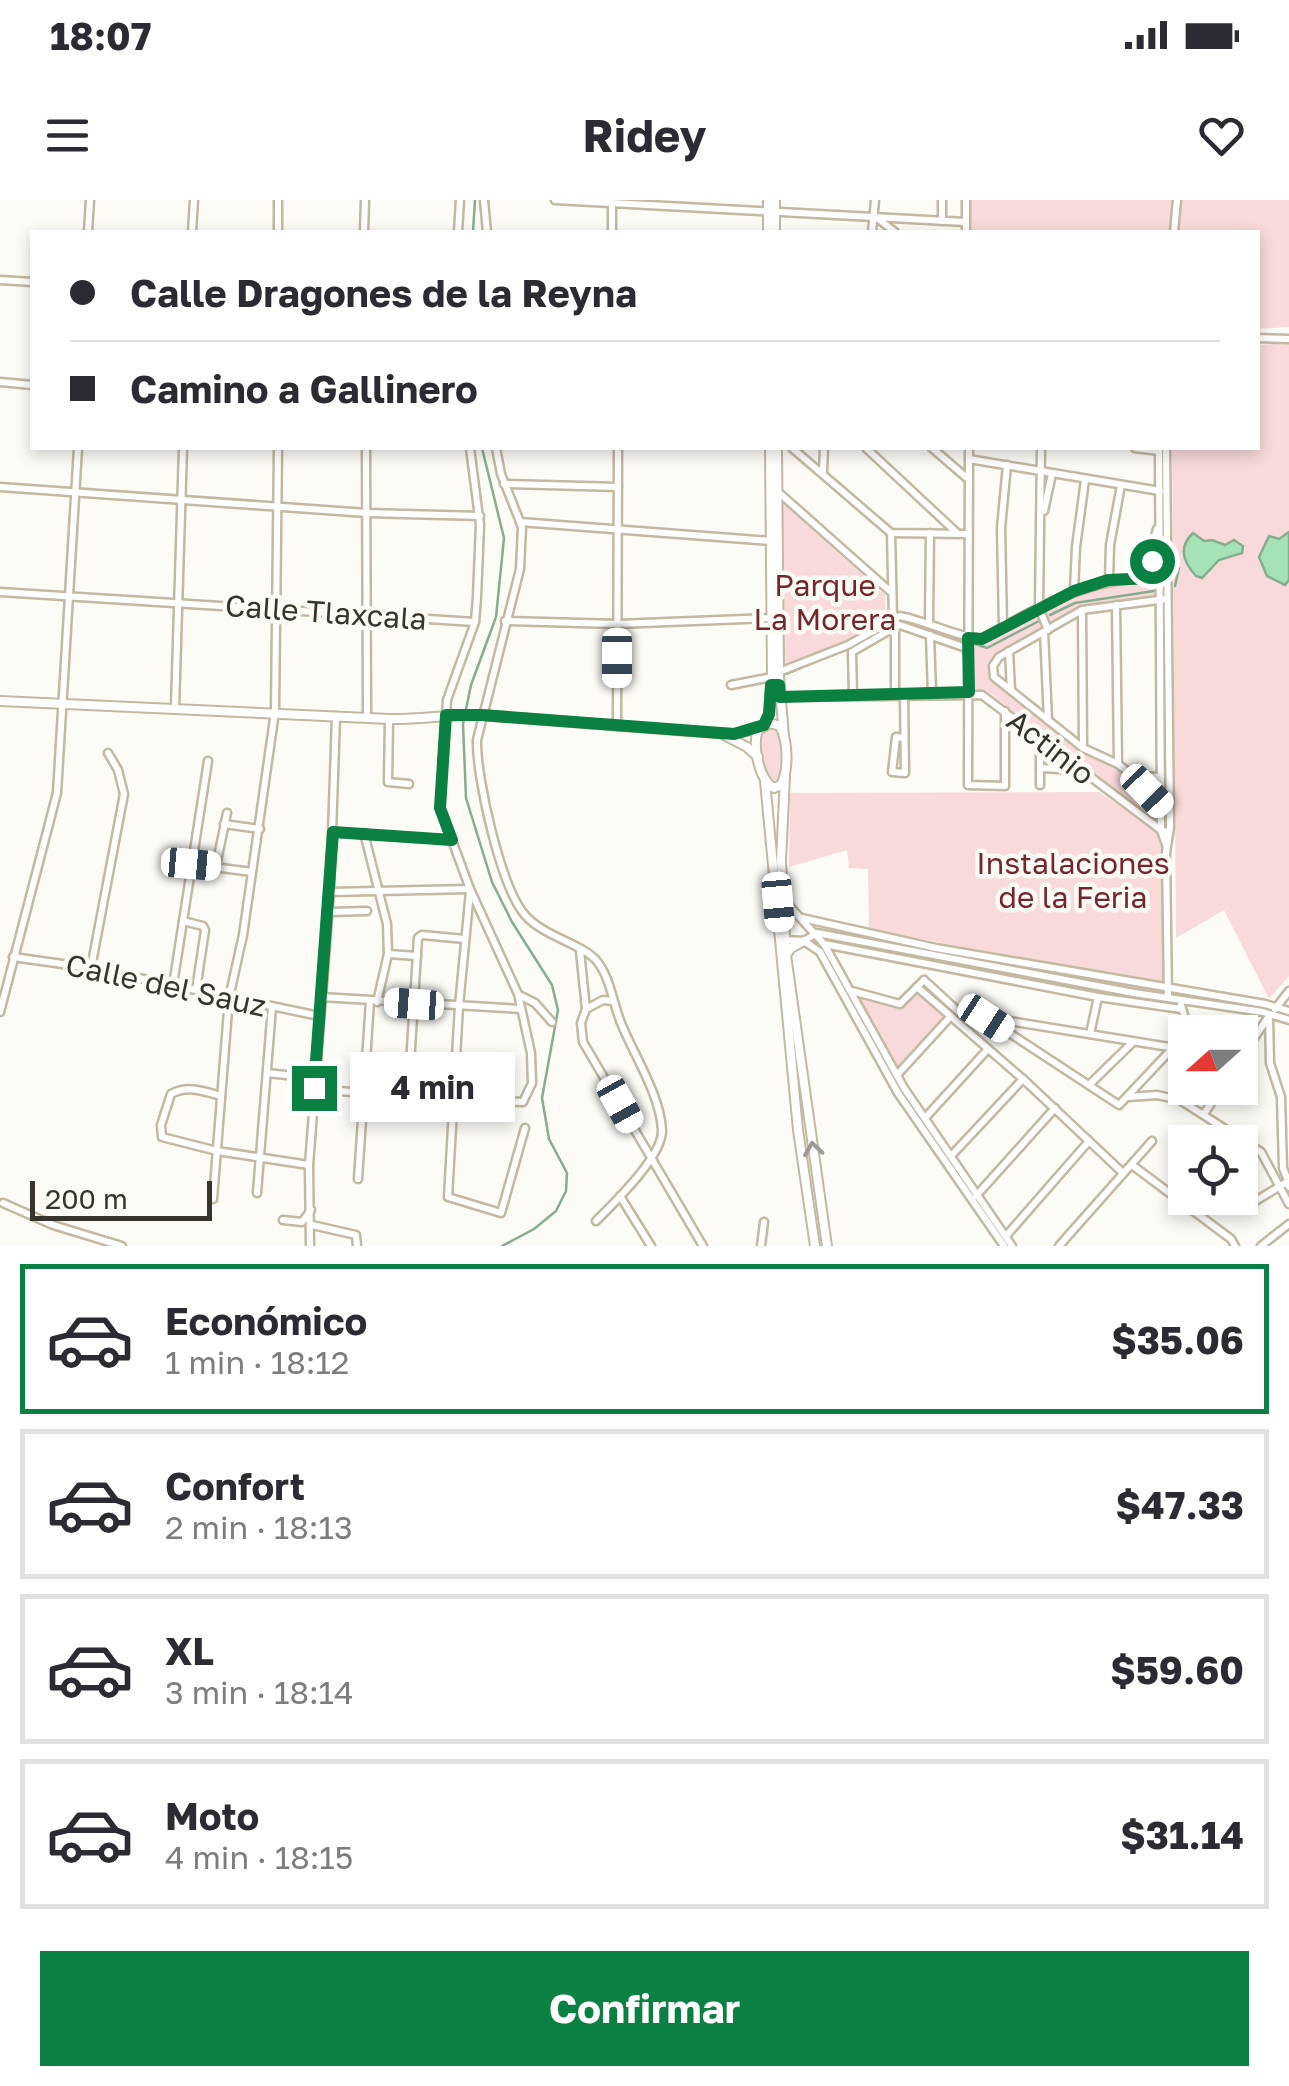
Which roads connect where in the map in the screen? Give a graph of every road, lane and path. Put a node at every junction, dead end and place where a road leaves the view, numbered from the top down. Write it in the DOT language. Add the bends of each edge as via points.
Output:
graph roads {
  1 [pos="90,200"];
  2 [pos="194,200"];
  3 [pos="278,200"];
  4 [pos="364,200"];
  5 [pos="460,200"];
  6 [pos="484,200"];
  7 [pos="556,200"];
  8 [pos="771,200"];
  9 [pos="876,200"];
  10 [pos="942,200"];
  11 [pos="966,200"];
  12 [pos="1177,200"];
  13 [pos="612,202"];
  14 [pos="771,211"];
  15 [pos="871,218"];
  16 [pos="942,221"];
  17 [pos="965,222"];
  18 [pos="887,225"];
  19 [pos="88,230"];
  20 [pos="192,230"];
  21 [pos="278,230"];
  22 [pos="364,230"];
  23 [pos="458,230"];
  24 [pos="487,230"];
  25 [pos="612,230"];
  26 [pos="771,230"];
  27 [pos="872,230"];
  28 [pos="966,230"];
  29 [pos="1174,230"];
  30 [pos="0,280"];
  31 [pos="30,282"];
  32 [pos="1260,338"];
  33 [pos="1289,338"];
  34 [pos="0,382"];
  35 [pos="30,385"];
  36 [pos="78,450"];
  37 [pos="182,450"];
  38 [pos="278,450"];
  39 [pos="366,450"];
  40 [pos="470,450"];
  41 [pos="496,450"];
  42 [pos="618,450"];
  43 [pos="773,450"];
  44 [pos="773,450"];
  45 [pos="794,450"];
  46 [pos="824,450"];
  47 [pos="868,450"];
  48 [pos="934,450"];
  49 [pos="969,450"];
  50 [pos="1041,450"];
  51 [pos="1161,450"];
  52 [pos="969,459"];
  53 [pos="1007,465"];
  54 [pos="1041,472"];
  55 [pos="823,473"];
  56 [pos="1052,474"];
  57 [pos="968,480"];
  58 [pos="1085,480"];
  59 [pos="504,484"];
  60 [pos="1121,486"];
  61 [pos="0,487"];
  62 [pos="618,488"];
  63 [pos="777,490"];
  64 [pos="1162,491"];
  65 [pos="76,492"];
  66 [pos="181,500"];
  67 [pos="279,506"];
  68 [pos="367,513"];
  69 [pos="480,516"];
  70 [pos="520,522"];
  71 [pos="1040,528"];
  72 [pos="618,530"];
  73 [pos="891,533"];
  74 [pos="930,533"];
  75 [pos="957,533"];
  76 [pos="967,534"];
  77 [pos="774,541"];
  78 [pos="1156,579"];
  79 [pos="1108,580"];
  80 [pos="1074,591"];
  81 [pos="0,592"];
  82 [pos="892,593"];
  83 [pos="70,598"];
  84 [pos="1163,599"];
  85 [pos="178,602"];
  86 [pos="1116,605"];
  87 [pos="278,608"];
  88 [pos="1039,608"];
  89 [pos="1082,610"];
  90 [pos="369,615"];
  91 [pos="774,618"];
  92 [pos="505,621"];
  93 [pos="474,622"];
  94 [pos="894,622"];
  95 [pos="930,622"];
  96 [pos="616,624"];
  97 [pos="1003,627"];
  98 [pos="1046,631"];
  99 [pos="930,635"];
  100 [pos="968,644"];
  101 [pos="1010,652"];
  102 [pos="775,680"];
  103 [pos="730,685"];
  104 [pos="969,692"];
  105 [pos="1011,692"];
  106 [pos="1163,692"];
  107 [pos="932,694"];
  108 [pos="900,695"];
  109 [pos="852,696"];
  110 [pos="780,697"];
  111 [pos="0,702"];
  112 [pos="62,704"];
  113 [pos="175,707"];
  114 [pos="1006,710"];
  115 [pos="275,712"];
  116 [pos="448,715"];
  117 [pos="480,715"];
  118 [pos="336,716"];
  119 [pos="367,718"];
  120 [pos="389,719"];
  121 [pos="1048,720"];
  122 [pos="617,726"];
  123 [pos="762,727"];
  124 [pos="714,733"];
  125 [pos="784,736"];
  126 [pos="904,738"];
  127 [pos="1040,738"];
  128 [pos="1084,748"];
  129 [pos="108,753"];
  130 [pos="758,758"];
  131 [pos="208,761"];
  132 [pos="1118,764"];
  133 [pos="1040,768"];
  134 [pos="1080,770"];
  135 [pos="786,776"];
  136 [pos="1133,776"];
  137 [pos="1160,777"];
  138 [pos="765,781"];
  139 [pos="409,784"];
  140 [pos="1040,784"];
  141 [pos="1161,805"];
  142 [pos="227,813"];
  143 [pos="224,824"];
  144 [pos="260,829"];
  145 [pos="1165,831"];
  146 [pos="333,832"];
  147 [pos="364,834"];
  148 [pos="452,840"];
  149 [pos="771,862"];
  150 [pos="191,864"];
  151 [pos="216,866"];
  152 [pos="252,872"];
  153 [pos="470,890"];
  154 [pos="330,892"];
  155 [pos="379,892"];
  156 [pos="782,898"];
  157 [pos="367,911"];
  158 [pos="328,912"];
  159 [pos="802,918"];
  160 [pos="182,921"];
  161 [pos="817,934"];
  162 [pos="465,939"];
  163 [pos="785,940"];
  164 [pos="804,941"];
  165 [pos="824,944"];
  166 [pos="580,950"];
  167 [pos="388,954"];
  168 [pos="786,955"];
  169 [pos="417,956"];
  170 [pos="13,957"];
  171 [pos="926,964"];
  172 [pos="91,968"];
  173 [pos="924,980"];
  174 [pos="173,985"];
  175 [pos="918,987"];
  176 [pos="196,990"];
  177 [pos="840,990"];
  178 [pos="850,991"];
  179 [pos="1289,991"];
  180 [pos="518,994"];
  181 [pos="1169,994"];
  182 [pos="1098,996"];
  183 [pos="321,997"];
  184 [pos="229,998"];
  185 [pos="1181,1000"];
  186 [pos="374,1001"];
  187 [pos="612,1001"];
  188 [pos="414,1004"];
  189 [pos="272,1006"];
  190 [pos="459,1006"];
  191 [pos="521,1009"];
  192 [pos="586,1009"];
  193 [pos="0,1012"];
  194 [pos="1272,1012"];
  195 [pos="1289,1012"];
  196 [pos="1185,1015"];
  197 [pos="319,1016"];
  198 [pos="950,1018"];
  199 [pos="986,1018"];
  200 [pos="1289,1020"];
  201 [pos="552,1022"];
  202 [pos="1258,1033"];
  203 [pos="1090,1034"];
  204 [pos="573,1036"];
  205 [pos="583,1042"];
  206 [pos="1134,1042"];
  207 [pos="1168,1047"];
  208 [pos="988,1049"];
  209 [pos="1168,1055"];
  210 [pos="266,1073"];
  211 [pos="896,1076"];
  212 [pos="315,1078"];
  213 [pos="1023,1079"];
  214 [pos="1090,1084"];
  215 [pos="314,1088"];
  216 [pos="364,1093"];
  217 [pos="221,1096"];
  218 [pos="408,1096"];
  219 [pos="1127,1097"];
  220 [pos="1281,1097"];
  221 [pos="452,1100"];
  222 [pos="1210,1105"];
  223 [pos="1055,1108"];
  224 [pos="1204,1114"];
  225 [pos="1289,1114"];
  226 [pos="922,1121"];
  227 [pos="1220,1125"];
  228 [pos="525,1128"];
  229 [pos="1089,1141"];
  230 [pos="1152,1141"];
  231 [pos="1258,1150"];
  232 [pos="216,1151"];
  233 [pos="951,1156"];
  234 [pos="650,1158"];
  235 [pos="260,1159"];
  236 [pos="1132,1165"];
  237 [pos="309,1166"];
  238 [pos="1123,1173"];
  239 [pos="358,1179"];
  240 [pos="1284,1184"];
  241 [pos="1168,1192"];
  242 [pos="257,1193"];
  243 [pos="620,1196"];
  244 [pos="975,1197"];
  245 [pos="212,1199"];
  246 [pos="1258,1199"];
  247 [pos="3,1202"];
  248 [pos="1289,1204"];
  249 [pos="311,1208"];
  250 [pos="1200,1215"];
  251 [pos="283,1220"];
  252 [pos="596,1222"];
  253 [pos="764,1222"];
  254 [pos="312,1224"];
  255 [pos="1289,1224"];
  256 [pos="1006,1236"];
  257 [pos="122,1246"];
  258 [pos="310,1246"];
  259 [pos="357,1246"];
  260 [pos="651,1246"];
  261 [pos="703,1246"];
  262 [pos="761,1246"];
  263 [pos="815,1246"];
  264 [pos="827,1246"];
  265 [pos="1004,1246"];
  266 [pos="1012,1246"];
  267 [pos="1059,1246"];
  268 [pos="1235,1246"];
  269 [pos="1261,1246"];
  1 -- 19 [label="street"];
  2 -- 20 [label="street"];
  3 -- 21 [label="street"];
  4 -- 22 [label="street"];
  5 -- 23 [label="street"];
  6 -- 24 [label="street"];
  7 -- 13 [label="street"];
  8 -- 14 [label="main road"];
  9 -- 15 [label="street"];
  10 -- 16 [label="street"];
  11 -- 17 [label="street"];
  12 -- 29 [label="street"];
  13 -- 14 [label="street"];
  13 -- 25 [label="street"];
  14 -- 15 [label="street"];
  14 -- 26 [label="main road"];
  15 -- 18 [label="street"];
  15 -- 27 [label="street"];
  16 -- 17 [label="street"];
  16 -- 18 [label="street"];
  17 -- 28 [label="street"];
  30 -- 31 [label="street"];
  32 -- 33 [label="street"];
  34 -- 35 [label="street"];
  36 -- 65 [label="street"];
  37 -- 66 [label="street"];
  38 -- 67 [label="street"];
  39 -- 68 [label="street"];
  40 -- 69 [label="street"];
  41 -- 59 [label="street"];
  42 -- 62 [label="street"];
  43 -- 63 [label="main road"];
  44 -- 77 [label="main road"];
  45 -- 55 [label="street"];
  46 -- 55 [label="street"];
  47 -- 75 [label="street"];
  48 -- 57 [label="street"];
  49 -- 52 [label="street"];
  50 -- 54 [label="street"];
  51 -- 64 [label="street"];
  52 -- 53 [label="street"];
  52 -- 57 [label="street"];
  53 -- 54 [label="street"];
  53 -- 97 [label="street"];
  54 -- 56 [label="street"];
  54 -- 71 [label="street"];
  55 -- 73 [label="street"];
  56 -- 58 [label="street"];
  56 -- 71 [label="street"];
  57 -- 76 [label="street"];
  58 -- 60 [label="street"];
  58 -- 80 [label="street"];
  59 -- 62 [label="street"];
  59 -- 70 [label="street"];
  60 -- 64 [label="street"];
  60 -- 79 [label="street"];
  61 -- 65 [label="street"];
  62 -- 72 [label="street"];
  63 -- 77 [label="main road"];
  63 -- 82 [label="street"];
  64 -- 78 [label="street"];
  64 -- 84 [label="street"];
  65 -- 66 [label="street"];
  65 -- 83 [label="street"];
  66 -- 67 [label="street"];
  66 -- 85 [label="street"];
  67 -- 68 [label="street"];
  67 -- 87 [label="street"];
  68 -- 69 [label="street"];
  68 -- 90 [label="street"];
  69 -- 93 [label="street"];
  70 -- 72 [label="street"];
  70 -- 92 [label="street" via="520,568"];
  71 -- 88 [label="street"];
  72 -- 77 [label="street"];
  72 -- 96 [label="street"];
  73 -- 74 [label="street"];
  73 -- 82 [label="street"];
  74 -- 75 [label="street"];
  74 -- 95 [label="street"];
  75 -- 76 [label="street"];
  76 -- 100 [label="street"];
  77 -- 91 [label="main road"];
  78 -- 79 [label="street"];
  78 -- 84 [label="street"];
  79 -- 80 [label="street"];
  80 -- 88 [label="street"];
  81 -- 83 [label="street, Calle Tlaxcala"];
  82 -- 94 [label="street"];
  83 -- 85 [label="street, Calle Tlaxcala"];
  83 -- 112 [label="street"];
  84 -- 86 [label="street"];
  84 -- 106 [label="street"];
  85 -- 87 [label="street, Calle Tlaxcala"];
  85 -- 113 [label="street"];
  86 -- 89 [label="street"];
  86 -- 132 [label="street"];
  87 -- 90 [label="street, Calle Tlaxcala"];
  87 -- 115 [label="street"];
  88 -- 97 [label="street"];
  88 -- 98 [label="street"];
  89 -- 98 [label="street"];
  89 -- 128 [label="street"];
  90 -- 93 [label="street, Calle Tlaxcala"];
  90 -- 119 [label="street"];
  91 -- 96 [label="street"];
  91 -- 102 [label="main road"];
  92 -- 96 [label="street"];
  92 -- 117 [label="street"];
  93 -- 116 [label="street" via="447,700"];
  94 -- 95 [label="street" via="900,616"];
  94 -- 99 [label="street"];
  94 -- 102 [label="street"];
  94 -- 108 [label="street"];
  94 -- 109 [label="street" via="852,652"];
  95 -- 100 [label="street"];
  96 -- 122 [label="street"];
  97 -- 100 [label="street"];
  98 -- 101 [label="street"];
  98 -- 121 [label="street"];
  99 -- 100 [label="street"];
  99 -- 107 [label="street"];
  100 -- 104 [label="street"];
  101 -- 105 [label="street"];
  101 -- 105 [label="street" via="993,666 994,677"];
  102 -- 103 [label="street"];
  102 -- 110 [label="main road"];
  102 -- 123 [label="main road"];
  104 -- 107 [label="street, Actinio"];
  104 -- 114 [label="street, Actinio"];
  104 -- 114 [label="street" via="968,785 1005,786"];
  105 -- 121 [label="street"];
  106 -- 137 [label="street"];
  106 -- 145 [label="street"];
  107 -- 108 [label="street, Actinio"];
  108 -- 109 [label="street, Actinio"];
  108 -- 126 [label="street"];
  109 -- 110 [label="street, Actinio"];
  110 -- 125 [label="main road"];
  111 -- 112 [label="main road"];
  112 -- 113 [label="main road"];
  112 -- 170 [label="street" via="57,793"];
  113 -- 115 [label="main road"];
  114 -- 127 [label="street, Actinio"];
  115 -- 118 [label="main road"];
  115 -- 144 [label="street"];
  116 -- 117 [label="main road"];
  116 -- 120 [label="main road"];
  116 -- 148 [label="street" via="440,808"];
  117 -- 122 [label="main road"];
  117 -- 166 [label="street" via="480,774 494,840 517,901 525,915"];
  118 -- 119 [label="main road"];
  118 -- 146 [label="street"];
  119 -- 120 [label="main road"];
  120 -- 139 [label="street" via="388,782"];
  121 -- 128 [label="street"];
  122 -- 124 [label="main road"];
  123 -- 124 [label="main road"];
  123 -- 125 [label="main road" via="775,724"];
  123 -- 130 [label="main road" via="754,744"];
  124 -- 130 [label="main road"];
  125 -- 135 [label="main road"];
  126 -- 126 [label="street" via="905,773 892,772 896,737"];
  127 -- 133 [label="street"];
  127 -- 134 [label="street, Actinio"];
  128 -- 132 [label="street"];
  129 -- 172 [label="street" via="124,794"];
  130 -- 138 [label="main road"];
  131 -- 150 [label="street"];
  132 -- 136 [label="street"];
  133 -- 134 [label="street"];
  133 -- 140 [label="street"];
  134 -- 145 [label="street, Actinio"];
  135 -- 138 [label="main road" via="778,787"];
  135 -- 156 [label="main road"];
  136 -- 137 [label="street"];
  136 -- 141 [label="street"];
  137 -- 141 [label="street"];
  138 -- 149 [label="main road"];
  141 -- 145 [label="street"];
  142 -- 143 [label="street"];
  143 -- 144 [label="street"];
  143 -- 151 [label="street"];
  144 -- 152 [label="street"];
  145 -- 181 [label="street"];
  146 -- 147 [label="street"];
  146 -- 154 [label="street"];
  147 -- 148 [label="street"];
  147 -- 155 [label="street"];
  148 -- 153 [label="street"];
  149 -- 163 [label="main road"];
  149 -- 263 [label="main road"];
  150 -- 151 [label="street"];
  150 -- 160 [label="street"];
  151 -- 152 [label="street"];
  152 -- 184 [label="street"];
  153 -- 155 [label="street"];
  153 -- 162 [label="street"];
  153 -- 180 [label="street"];
  154 -- 155 [label="street"];
  154 -- 158 [label="street"];
  155 -- 167 [label="street"];
  156 -- 159 [label="street"];
  156 -- 163 [label="main road"];
  157 -- 158 [label="street"];
  158 -- 183 [label="street"];
  159 -- 161 [label="street"];
  159 -- 181 [label="street"];
  160 -- 174 [label="street"];
  160 -- 176 [label="street" via="205,930"];
  161 -- 164 [label="street"];
  161 -- 165 [label="street"];
  161 -- 181 [label="street"];
  162 -- 169 [label="street" via="422,935"];
  162 -- 190 [label="street"];
  163 -- 164 [label="street"];
  163 -- 168 [label="main road"];
  164 -- 168 [label="main road"];
  164 -- 177 [label="street" via="820,952"];
  165 -- 171 [label="street"];
  165 -- 178 [label="street"];
  166 -- 187 [label="street" via="594,957"];
  166 -- 192 [label="street"];
  167 -- 169 [label="street"];
  167 -- 186 [label="street"];
  264 -- 168 [label="main road, one-way"];
  169 -- 188 [label="street"];
  170 -- 172 [label="street, Calle del Sauz"];
  170 -- 193 [label="street"];
  171 -- 173 [label="street"];
  171 -- 182 [label="street"];
  172 -- 174 [label="street, Calle del Sauz"];
  173 -- 175 [label="street"];
  173 -- 199 [label="street" via="960,1013"];
  174 -- 176 [label="street, Calle del Sauz"];
  175 -- 178 [label="street" via="900,1004"];
  175 -- 198 [label="street"];
  176 -- 184 [label="street, Calle del Sauz"];
  177 -- 178 [label="street"];
  177 -- 226 [label="street" via="898,1093"];
  178 -- 211 [label="street"];
  179 -- 194 [label="street"];
  180 -- 191 [label="street"];
  180 -- 201 [label="street"];
  181 -- 185 [label="street"];
  182 -- 185 [label="street"];
  182 -- 203 [label="street"];
  183 -- 186 [label="street"];
  183 -- 197 [label="street"];
  184 -- 189 [label="street, Calle del Sauz"];
  184 -- 217 [label="street"];
  185 -- 194 [label="street"];
  185 -- 196 [label="street"];
  186 -- 188 [label="street"];
  186 -- 216 [label="street"];
  187 -- 192 [label="street"];
  187 -- 234 [label="street" via="656,1103 662,1130"];
  188 -- 190 [label="street"];
  188 -- 218 [label="street"];
  189 -- 197 [label="street, Calle del Sauz"];
  189 -- 210 [label="street"];
  190 -- 191 [label="street"];
  190 -- 221 [label="street"];
  191 -- 221 [label="street" via="532,1083 523,1102"];
  192 -- 205 [label="street"];
  194 -- 195 [label="street"];
  194 -- 200 [label="street"];
  194 -- 202 [label="street"];
  194 -- 220 [label="street" via="1270,1063"];
  197 -- 212 [label="street"];
  198 -- 208 [label="street"];
  198 -- 211 [label="street"];
  199 -- 203 [label="street"];
  199 -- 214 [label="street"];
  203 -- 206 [label="street"];
  204 -- 205 [label="street"];
  205 -- 234 [label="street"];
  206 -- 207 [label="street"];
  206 -- 214 [label="street"];
  208 -- 213 [label="street"];
  208 -- 226 [label="street"];
  209 -- 219 [label="street"];
  210 -- 212 [label="street"];
  210 -- 235 [label="street"];
  211 -- 226 [label="street"];
  212 -- 215 [label="street"];
  213 -- 223 [label="street"];
  213 -- 233 [label="street"];
  214 -- 219 [label="street" via="1119,1105"];
  215 -- 216 [label="street"];
  215 -- 237 [label="street"];
  216 -- 218 [label="street"];
  216 -- 239 [label="street"];
  217 -- 232 [label="street"];
  217 -- 232 [label="street" via="182,1088 172,1094 161,1125 165,1140"];
  218 -- 221 [label="street"];
  219 -- 224 [label="street" via="1158,1094"];
  220 -- 225 [label="street"];
  220 -- 240 [label="street"];
  221 -- 228 [label="street" via="448,1197 501,1214"];
  222 -- 224 [label="street"];
  223 -- 229 [label="street"];
  223 -- 244 [label="street"];
  224 -- 227 [label="street"];
  226 -- 233 [label="street"];
  226 -- 244 [label="street"];
  229 -- 238 [label="street"];
  229 -- 256 [label="street"];
  230 -- 236 [label="street"];
  231 -- 240 [label="street"];
  232 -- 235 [label="street"];
  232 -- 245 [label="street"];
  233 -- 244 [label="street"];
  234 -- 243 [label="street"];
  234 -- 261 [label="street"];
  235 -- 237 [label="street"];
  235 -- 242 [label="street"];
  236 -- 238 [label="street"];
  236 -- 241 [label="street"];
  237 -- 249 [label="street"];
  238 -- 267 [label="street"];
  240 -- 246 [label="street"];
  240 -- 248 [label="street"];
  243 -- 252 [label="street"];
  243 -- 260 [label="street"];
  244 -- 256 [label="street"];
  244 -- 265 [label="street"];
  247 -- 257 [label="street"];
  249 -- 251 [label="street" via="302,1222"];
  249 -- 254 [label="street"];
  250 -- 268 [label="street"];
  253 -- 262 [label="street"];
  254 -- 258 [label="street"];
  254 -- 259 [label="street" via="356,1235"];
  255 -- 269 [label="street"];
  256 -- 266 [label="street"];
}
